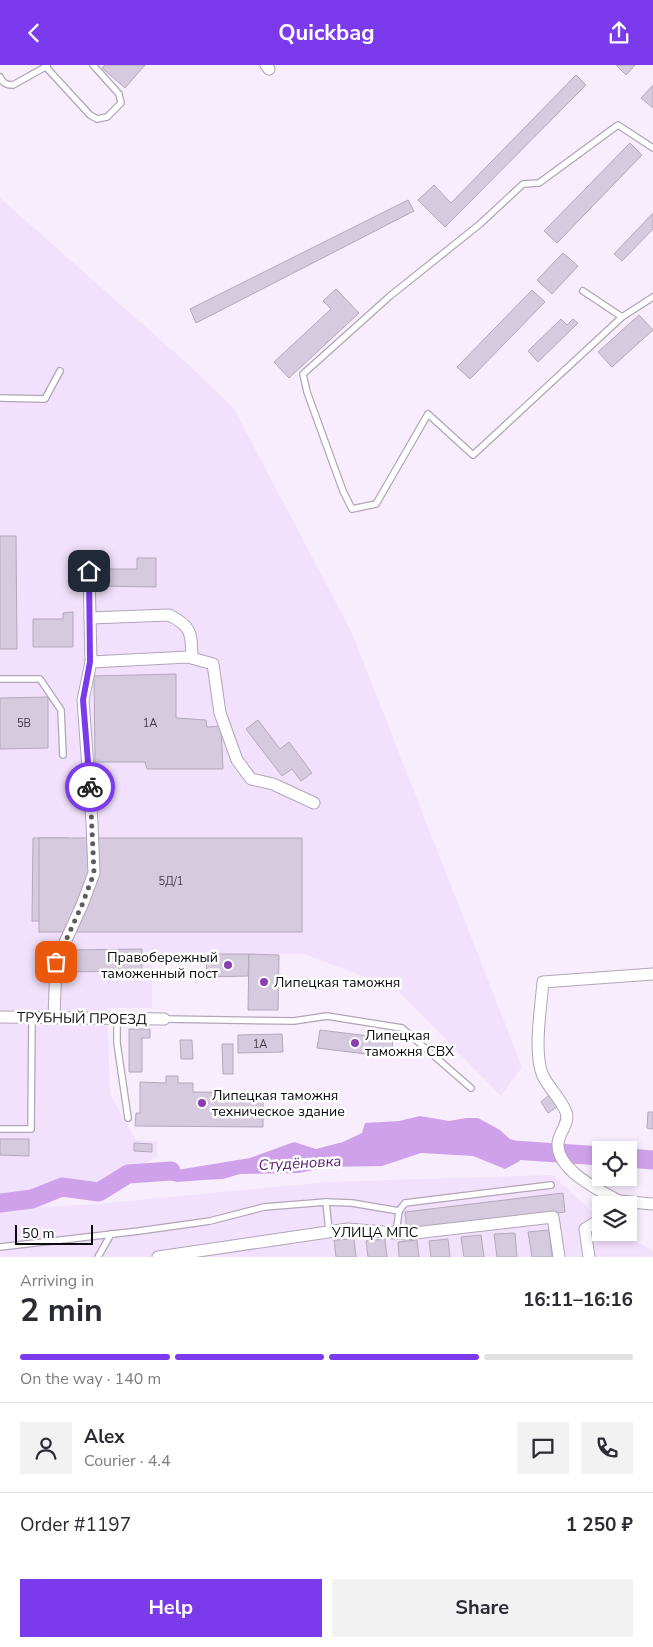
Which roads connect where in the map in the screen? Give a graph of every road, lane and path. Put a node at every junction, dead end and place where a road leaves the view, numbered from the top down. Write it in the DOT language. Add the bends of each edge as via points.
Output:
graph roads {
  1 [pos="93,65"];
  2 [pos="46,66"];
  3 [pos="0,77"];
  4 [pos="653,148"];
  5 [pos="584,291"];
  6 [pos="653,297"];
  7 [pos="622,317"];
  8 [pos="60,371"];
  9 [pos="0,398"];
  10 [pos="89,571"];
  11 [pos="90,618"];
  12 [pos="192,658"];
  13 [pos="90,662"];
  14 [pos="0,679"];
  15 [pos="63,755"];
  16 [pos="314,803"];
  17 [pos="653,973"];
  18 [pos="0,1017"];
  19 [pos="32,1017"];
  20 [pos="54,1017"];
  21 [pos="116,1018"];
  22 [pos="164,1019"];
  23 [pos="470,1088"];
  24 [pos="128,1118"];
  25 [pos="0,1129"];
  26 [pos="551,1185"];
  27 [pos="605,1196"];
  28 [pos="326,1202"];
  29 [pos="637,1204"];
  30 [pos="653,1204"];
  31 [pos="399,1211"];
  32 [pos="592,1225"];
  33 [pos="329,1231"];
  34 [pos="396,1233"];
  35 [pos="111,1234"];
  36 [pos="0,1247"];
  37 [pos="98,1257"];
  38 [pos="158,1257"];
  39 [pos="559,1257"];
  40 [pos="589,1257"];
  1 -- 2 [label="lane" via="119,94 121,103 107,117 97,119"];
  2 -- 3 [label="lane" via="12,85 2,82"];
  4 -- 7 [label="lane" via="618,125 539,183 523,184 303,374 352,509 376,504 428,415 473,455"];
  5 -- 7 [label="lane"];
  6 -- 7 [label="lane"];
  8 -- 9 [label="lane" via="45,399"];
  10 -- 11 [label="street"];
  11 -- 12 [label="street" via="169,615 180,620 191,633"];
  11 -- 13 [label="street"];
  12 -- 13 [label="street"];
  12 -- 16 [label="street" via="213,664 220,713 237,760 251,779 273,784"];
  13 -- 20 [label="street" via="83,700 94,873 56,962"];
  14 -- 15 [label="lane" via="40,679 61,710"];
  17 -- 27 [label="street" via="543,982 538,1057 542,1075 566,1113 566,1126 557,1143 561,1159 584,1183"];
  18 -- 19 [label="street, ТРУБНЫЙ ПРОЕЗД"];
  19 -- 20 [label="street, ТРУБНЫЙ ПРОЕЗД"];
  19 -- 25 [label="lane" via="31,1129"];
  20 -- 21 [label="street, ТРУБНЫЙ ПРОЕЗД"];
  21 -- 22 [label="street, ТРУБНЫЙ ПРОЕЗД"];
  21 -- 24 [label="lane"];
  22 -- 23 [label="lane" via="294,1021 327,1016 402,1028"];
  26 -- 31 [label="lane" via="405,1203"];
  28 -- 31 [label="lane"];
  28 -- 33 [label="lane"];
  28 -- 35 [label="lane" via="264,1207 210,1221"];
  29 -- 30 [label="street"];
  31 -- 34 [label="lane"];
  32 -- 40 [label="street" via="585,1229"];
  33 -- 34 [label="street, УЛИЦА МПС" via="348,1229"];
  33 -- 38 [label="street, УЛИЦА МПС"];
  34 -- 39 [label="street, УЛИЦА МПС" via="553,1217"];
  35 -- 36 [label="lane"];
  35 -- 37 [label="lane"];
}
